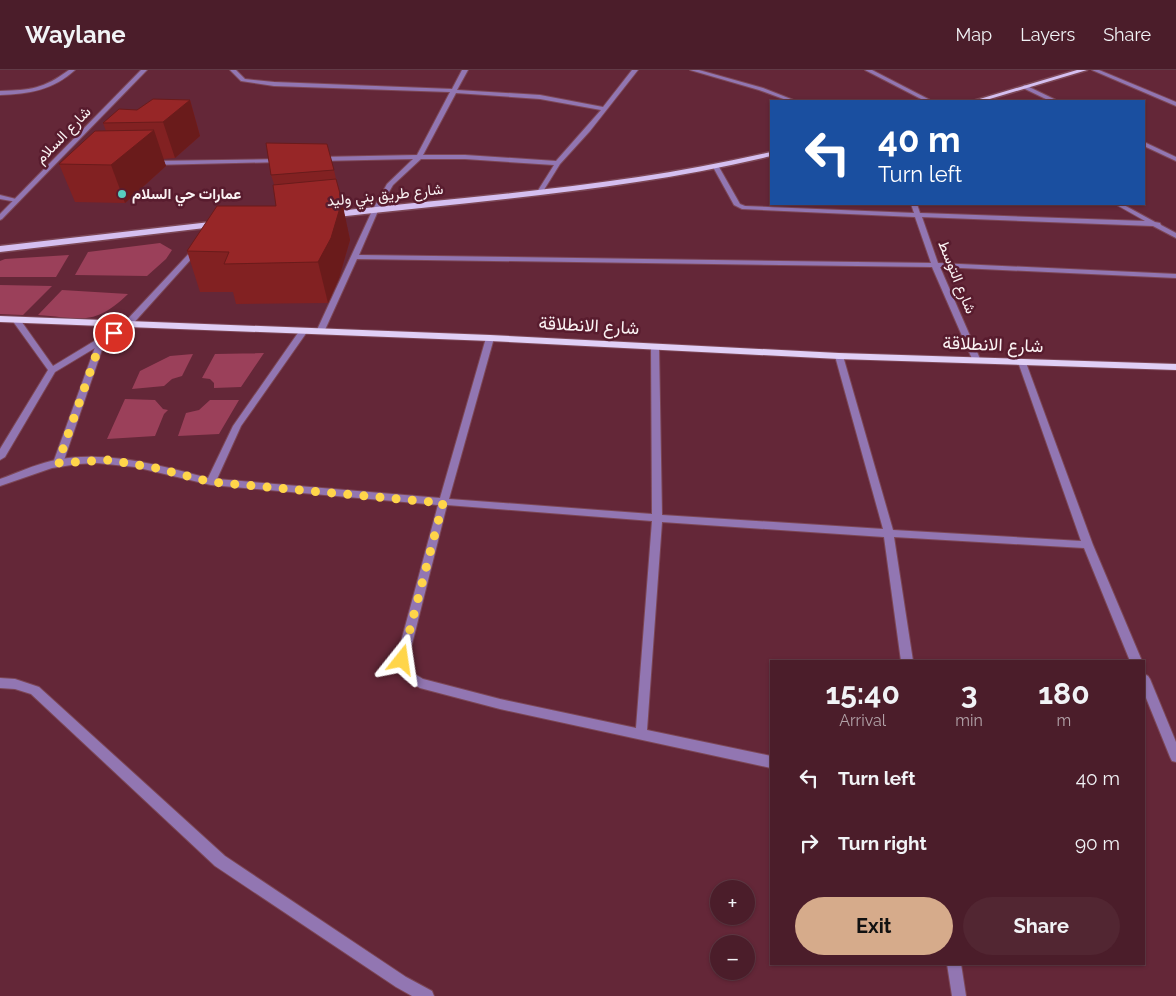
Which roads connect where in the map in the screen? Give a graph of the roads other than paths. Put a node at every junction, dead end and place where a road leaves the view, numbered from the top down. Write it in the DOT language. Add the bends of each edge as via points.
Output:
graph roads {
  1 [pos="72,70"];
  2 [pos="144,70"];
  3 [pos="233,70"];
  4 [pos="465,70"];
  5 [pos="635,70"];
  6 [pos="693,70"];
  7 [pos="878,70"];
  8 [pos="1084,70"];
  9 [pos="1095,70"];
  10 [pos="870,71"];
  11 [pos="1025,88"];
  12 [pos="455,91"];
  13 [pos="0,93"];
  14 [pos="790,100"];
  15 [pos="928,100"];
  16 [pos="980,100"];
  17 [pos="1052,100"];
  18 [pos="1176,104"];
  19 [pos="603,109"];
  20 [pos="1145,144"];
  21 [pos="770,154"];
  22 [pos="419,157"];
  23 [pos="1176,159"];
  24 [pos="290,160"];
  25 [pos="310,160"];
  26 [pos="140,163"];
  27 [pos="558,163"];
  28 [pos="51,165"];
  29 [pos="61,165"];
  30 [pos="716,166"];
  31 [pos="540,192"];
  32 [pos="0,197"];
  33 [pos="18,200"];
  34 [pos="914,205"];
  35 [pos="1120,205"];
  36 [pos="375,211"];
  37 [pos="918,215"];
  38 [pos="316,216"];
  39 [pos="0,218"];
  40 [pos="229,223"];
  41 [pos="219,224"];
  42 [pos="1158,224"];
  43 [pos="212,231"];
  44 [pos="1176,236"];
  45 [pos="206,238"];
  46 [pos="0,248"];
  47 [pos="354,257"];
  48 [pos="935,265"];
  49 [pos="1176,276"];
  50 [pos="0,319"];
  51 [pos="16,320"];
  52 [pos="128,325"];
  53 [pos="303,332"];
  54 [pos="320,332"];
  55 [pos="490,338"];
  56 [pos="101,341"];
  57 [pos="654,346"];
  58 [pos="839,356"];
  59 [pos="977,361"];
  60 [pos="1022,362"];
  61 [pos="1176,367"];
  62 [pos="52,370"];
  63 [pos="0,457"];
  64 [pos="58,463"];
  65 [pos="211,482"];
  66 [pos="0,483"];
  67 [pos="443,503"];
  68 [pos="657,517"];
  69 [pos="889,534"];
  70 [pos="1088,545"];
  71 [pos="907,660"];
  72 [pos="1136,660"];
  73 [pos="1145,681"];
  74 [pos="0,683"];
  75 [pos="641,735"];
  76 [pos="1176,757"];
  77 [pos="770,762"];
  78 [pos="954,965"];
  79 [pos="427,996"];
  80 [pos="959,996"];
  1 -- 13 [label="street" via="43,89"];
  2 -- 28 [label="street, شارع السلام"];
  3 -- 12 [label="street" via="243,80 274,84"];
  4 -- 12 [label="street"];
  5 -- 19 [label="street"];
  6 -- 14 [label="street"];
  7 -- 10 [label="street"];
  8 -- 11 [label="main road"];
  9 -- 18 [label="street"];
  10 -- 15 [label="street"];
  11 -- 16 [label="main road"];
  11 -- 17 [label="street"];
  12 -- 19 [label="street" via="540,97"];
  12 -- 22 [label="street"];
  19 -- 27 [label="street"];
  20 -- 23 [label="street"];
  21 -- 30 [label="main road, شارع طريق بني وليد"];
  22 -- 25 [label="street"];
  22 -- 27 [label="street"];
  22 -- 36 [label="street" via="390,184"];
  24 -- 26 [label="street"];
  27 -- 31 [label="street"];
  28 -- 29 [label="street"];
  28 -- 33 [label="street, شارع السلام"];
  30 -- 31 [label="main road, شارع طريق بني وليد"];
  30 -- 37 [label="street" via="737,205 744,208"];
  31 -- 36 [label="main road, شارع طريق بني وليد"];
  32 -- 33 [label="street"];
  33 -- 39 [label="street, شارع السلام"];
  34 -- 37 [label="street, شارع التوسط"];
  35 -- 42 [label="street"];
  36 -- 38 [label="main road, شارع طريق بني وليد"];
  36 -- 47 [label="street"];
  37 -- 42 [label="street"];
  37 -- 48 [label="street, شارع التوسط"];
  40 -- 41 [label="main road"];
  41 -- 43 [label="street"];
  41 -- 46 [label="main road"];
  42 -- 44 [label="street"];
  45 -- 52 [label="street"];
  47 -- 48 [label="street"];
  47 -- 54 [label="street"];
  48 -- 49 [label="street"];
  48 -- 59 [label="street, شارع التوسط"];
  50 -- 51 [label="highway, شارع الانطلاقة"];
  51 -- 52 [label="highway, شارع الانطلاقة"];
  51 -- 62 [label="street"];
  52 -- 53 [label="highway, شارع الانطلاقة"];
  52 -- 56 [label="street"];
  53 -- 54 [label="highway, شارع الانطلاقة"];
  53 -- 65 [label="street" via="237,426"];
  54 -- 55 [label="highway, شارع الانطلاقة"];
  55 -- 57 [label="highway, شارع الانطلاقة"];
  55 -- 67 [label="street"];
  56 -- 62 [label="street"];
  56 -- 64 [label="street"];
  57 -- 58 [label="highway, شارع الانطلاقة"];
  57 -- 68 [label="street"];
  58 -- 59 [label="highway, شارع الانطلاقة"];
  58 -- 69 [label="street"];
  59 -- 60 [label="highway, شارع الانطلاقة"];
  60 -- 61 [label="highway, شارع الانطلاقة"];
  60 -- 70 [label="street"];
  62 -- 63 [label="street"];
  64 -- 65 [label="street" via="109,460"];
  64 -- 66 [label="street"];
  65 -- 67 [label="street"];
  67 -- 68 [label="street"];
  67 -- 75 [label="street" via="402,660 408,676 420,683 500,704"];
  68 -- 69 [label="street"];
  68 -- 75 [label="street"];
  69 -- 70 [label="street"];
  69 -- 71 [label="street"];
  70 -- 72 [label="street"];
  73 -- 76 [label="street"];
  74 -- 79 [label="street" via="35,690 220,861"];
  75 -- 77 [label="street"];
  78 -- 80 [label="street"];
}
